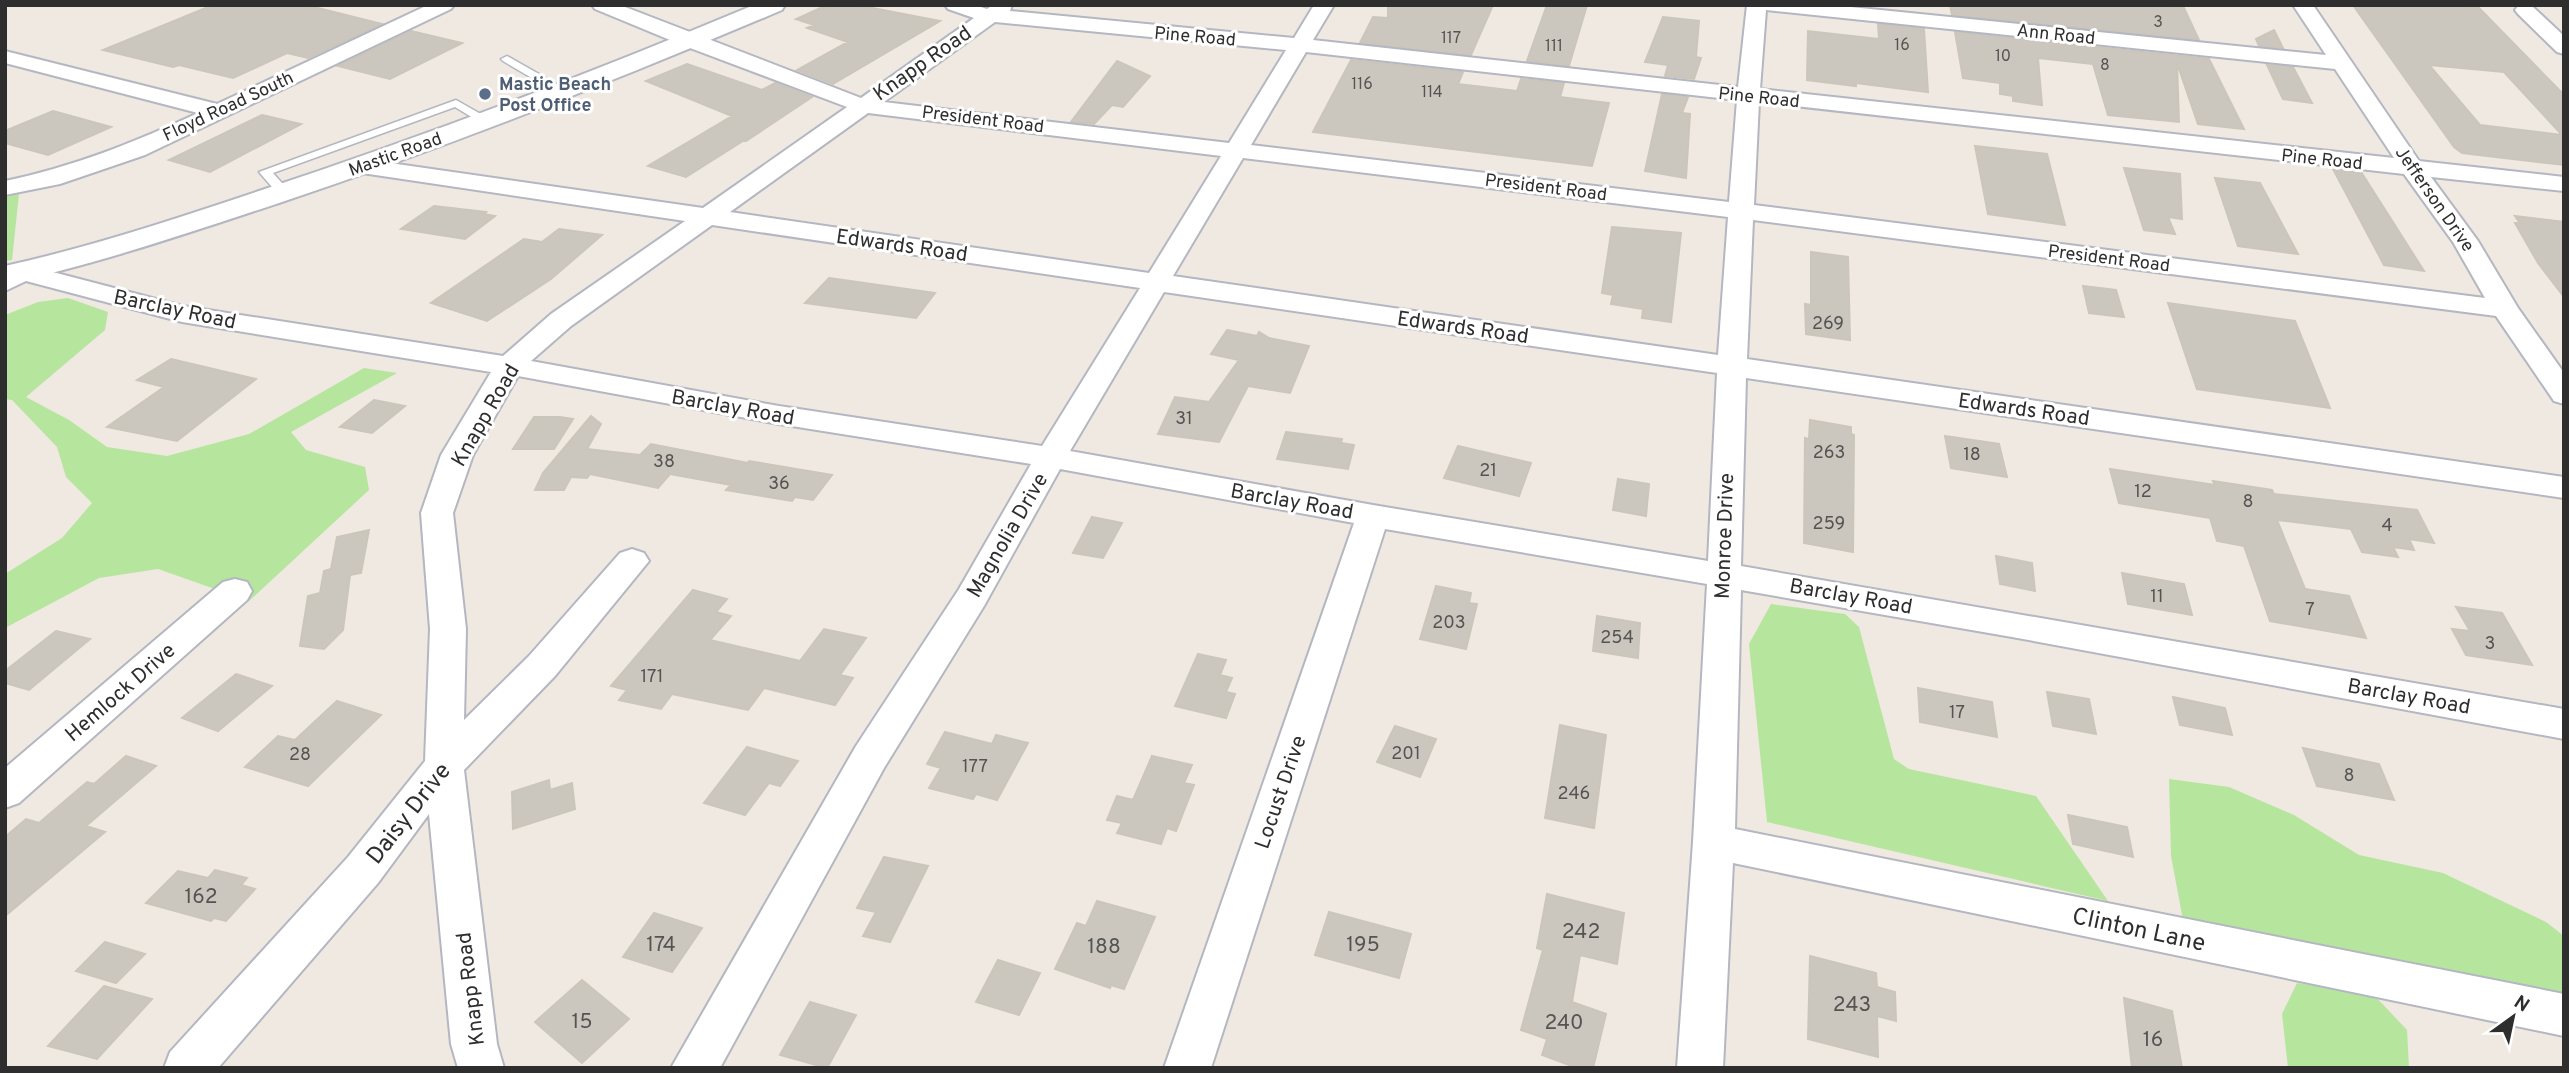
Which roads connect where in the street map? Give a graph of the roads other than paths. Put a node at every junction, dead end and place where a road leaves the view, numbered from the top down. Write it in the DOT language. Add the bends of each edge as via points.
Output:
graph roads {
  1 [pos="603,5"];
  2 [pos="774,5"];
  3 [pos="955,5"];
  4 [pos="1324,5"];
  5 [pos="1757,5"];
  6 [pos="1770,5"];
  7 [pos="439,6"];
  8 [pos="2302,6"];
  9 [pos="2525,10"];
  10 [pos="997,11"];
  11 [pos="689,41"];
  12 [pos="1298,45"];
  13 [pos="2564,48"];
  14 [pos="5,57"];
  15 [pos="507,59"];
  16 [pos="2343,63"];
  17 [pos="564,92"];
  18 [pos="1748,96"];
  19 [pos="863,106"];
  20 [pos="218,111"];
  21 [pos="487,121"];
  22 [pos="1238,149"];
  23 [pos="362,166"];
  24 [pos="2413,169"];
  25 [pos="2564,184"];
  26 [pos="5,188"];
  27 [pos="284,192"];
  28 [pos="1742,211"];
  29 [pos="708,217"];
  30 [pos="11,277"];
  31 [pos="1158,282"];
  32 [pos="2505,309"];
  33 [pos="509,366"];
  34 [pos="1732,366"];
  35 [pos="2564,395"];
  36 [pos="1051,457"];
  37 [pos="2564,488"];
  38 [pos="1373,516"];
  39 [pos="632,561"];
  40 [pos="1722,573"];
  41 [pos="235,591"];
  42 [pos="2564,724"];
  43 [pos="444,765"];
  44 [pos="5,792"];
  45 [pos="1714,842"];
  46 [pos="2564,1015"];
  47 [pos="187,1068"];
  48 [pos="481,1068"];
  49 [pos="694,1068"];
  50 [pos="1187,1068"];
  51 [pos="1700,1068"];
  1 -- 11 [label="street, President Road"];
  2 -- 11 [label="main road, Mastic Road"];
  3 -- 10 [label="street, Pine Road"];
  4 -- 12 [label="street, Magnolia Drive"];
  5 -- 18 [label="street, Monroe Drive"];
  6 -- 16 [label="street, Ann Road"];
  7 -- 20 [label="street, Floyd Road South"];
  8 -- 16 [label="street, Jefferson Drive"];
  9 -- 13 [label="street"];
  10 -- 12 [label="street, Pine Road" via="1147,32"];
  10 -- 19 [label="street, Knapp Road"];
  11 -- 17 [label="main road, Mastic Road"];
  11 -- 19 [label="street, President Road"];
  12 -- 18 [label="street, Pine Road"];
  12 -- 22 [label="street, Magnolia Drive"];
  14 -- 20 [label="street"];
  15 -- 17 [label="lane"];
  16 -- 24 [label="street, Jefferson Drive"];
  17 -- 21 [label="main road, Mastic Road"];
  18 -- 24 [label="street, Pine Road"];
  18 -- 28 [label="street, Monroe Drive"];
  19 -- 22 [label="street, President Road"];
  19 -- 29 [label="street, Knapp Road"];
  20 -- 26 [label="street, Floyd Road South" via="97,165"];
  21 -- 23 [label="main road, Mastic Road"];
  21 -- 27 [label="lane" via="456,103 265,172"];
  22 -- 28 [label="street, President Road"];
  22 -- 31 [label="street, Magnolia Drive"];
  23 -- 27 [label="main road, Mastic Road"];
  23 -- 29 [label="street, Edwards Road"];
  24 -- 25 [label="street, Pine Road"];
  24 -- 32 [label="street, Jefferson Drive" via="2465,241"];
  27 -- 30 [label="main road, Mastic Road"];
  28 -- 32 [label="street, President Road"];
  28 -- 34 [label="street, Monroe Drive"];
  29 -- 31 [label="street, Edwards Road"];
  29 -- 33 [label="street, Knapp Road" via="561,320"];
  30 -- 33 [label="street, Barclay Road" via="182,314"];
  31 -- 34 [label="street, Edwards Road"];
  31 -- 36 [label="street, Magnolia Drive"];
  32 -- 35 [label="street, Jefferson Drive"];
  33 -- 36 [label="street, Barclay Road" via="779,415"];
  33 -- 43 [label="street, Knapp Road" via="457,455 437,513 447,629"];
  34 -- 37 [label="street, Edwards Road"];
  34 -- 40 [label="street, Monroe Drive"];
  36 -- 38 [label="street, Barclay Road"];
  36 -- 49 [label="street, Magnolia Drive" via="972,597 870,757"];
  38 -- 40 [label="street, Barclay Road"];
  38 -- 50 [label="street, Locust Drive"];
  39 -- 43 [label="street, Daisy Drive" via="542,666"];
  40 -- 42 [label="street, Barclay Road"];
  40 -- 45 [label="street, Monroe Drive"];
  41 -- 44 [label="street, Hemlock Drive"];
  43 -- 47 [label="street, Daisy Drive" via="363,870"];
  43 -- 48 [label="street, Knapp Road" via="474,1044"];
  45 -- 46 [label="street, Clinton Lane"];
  45 -- 51 [label="street, Monroe Drive"];
}
